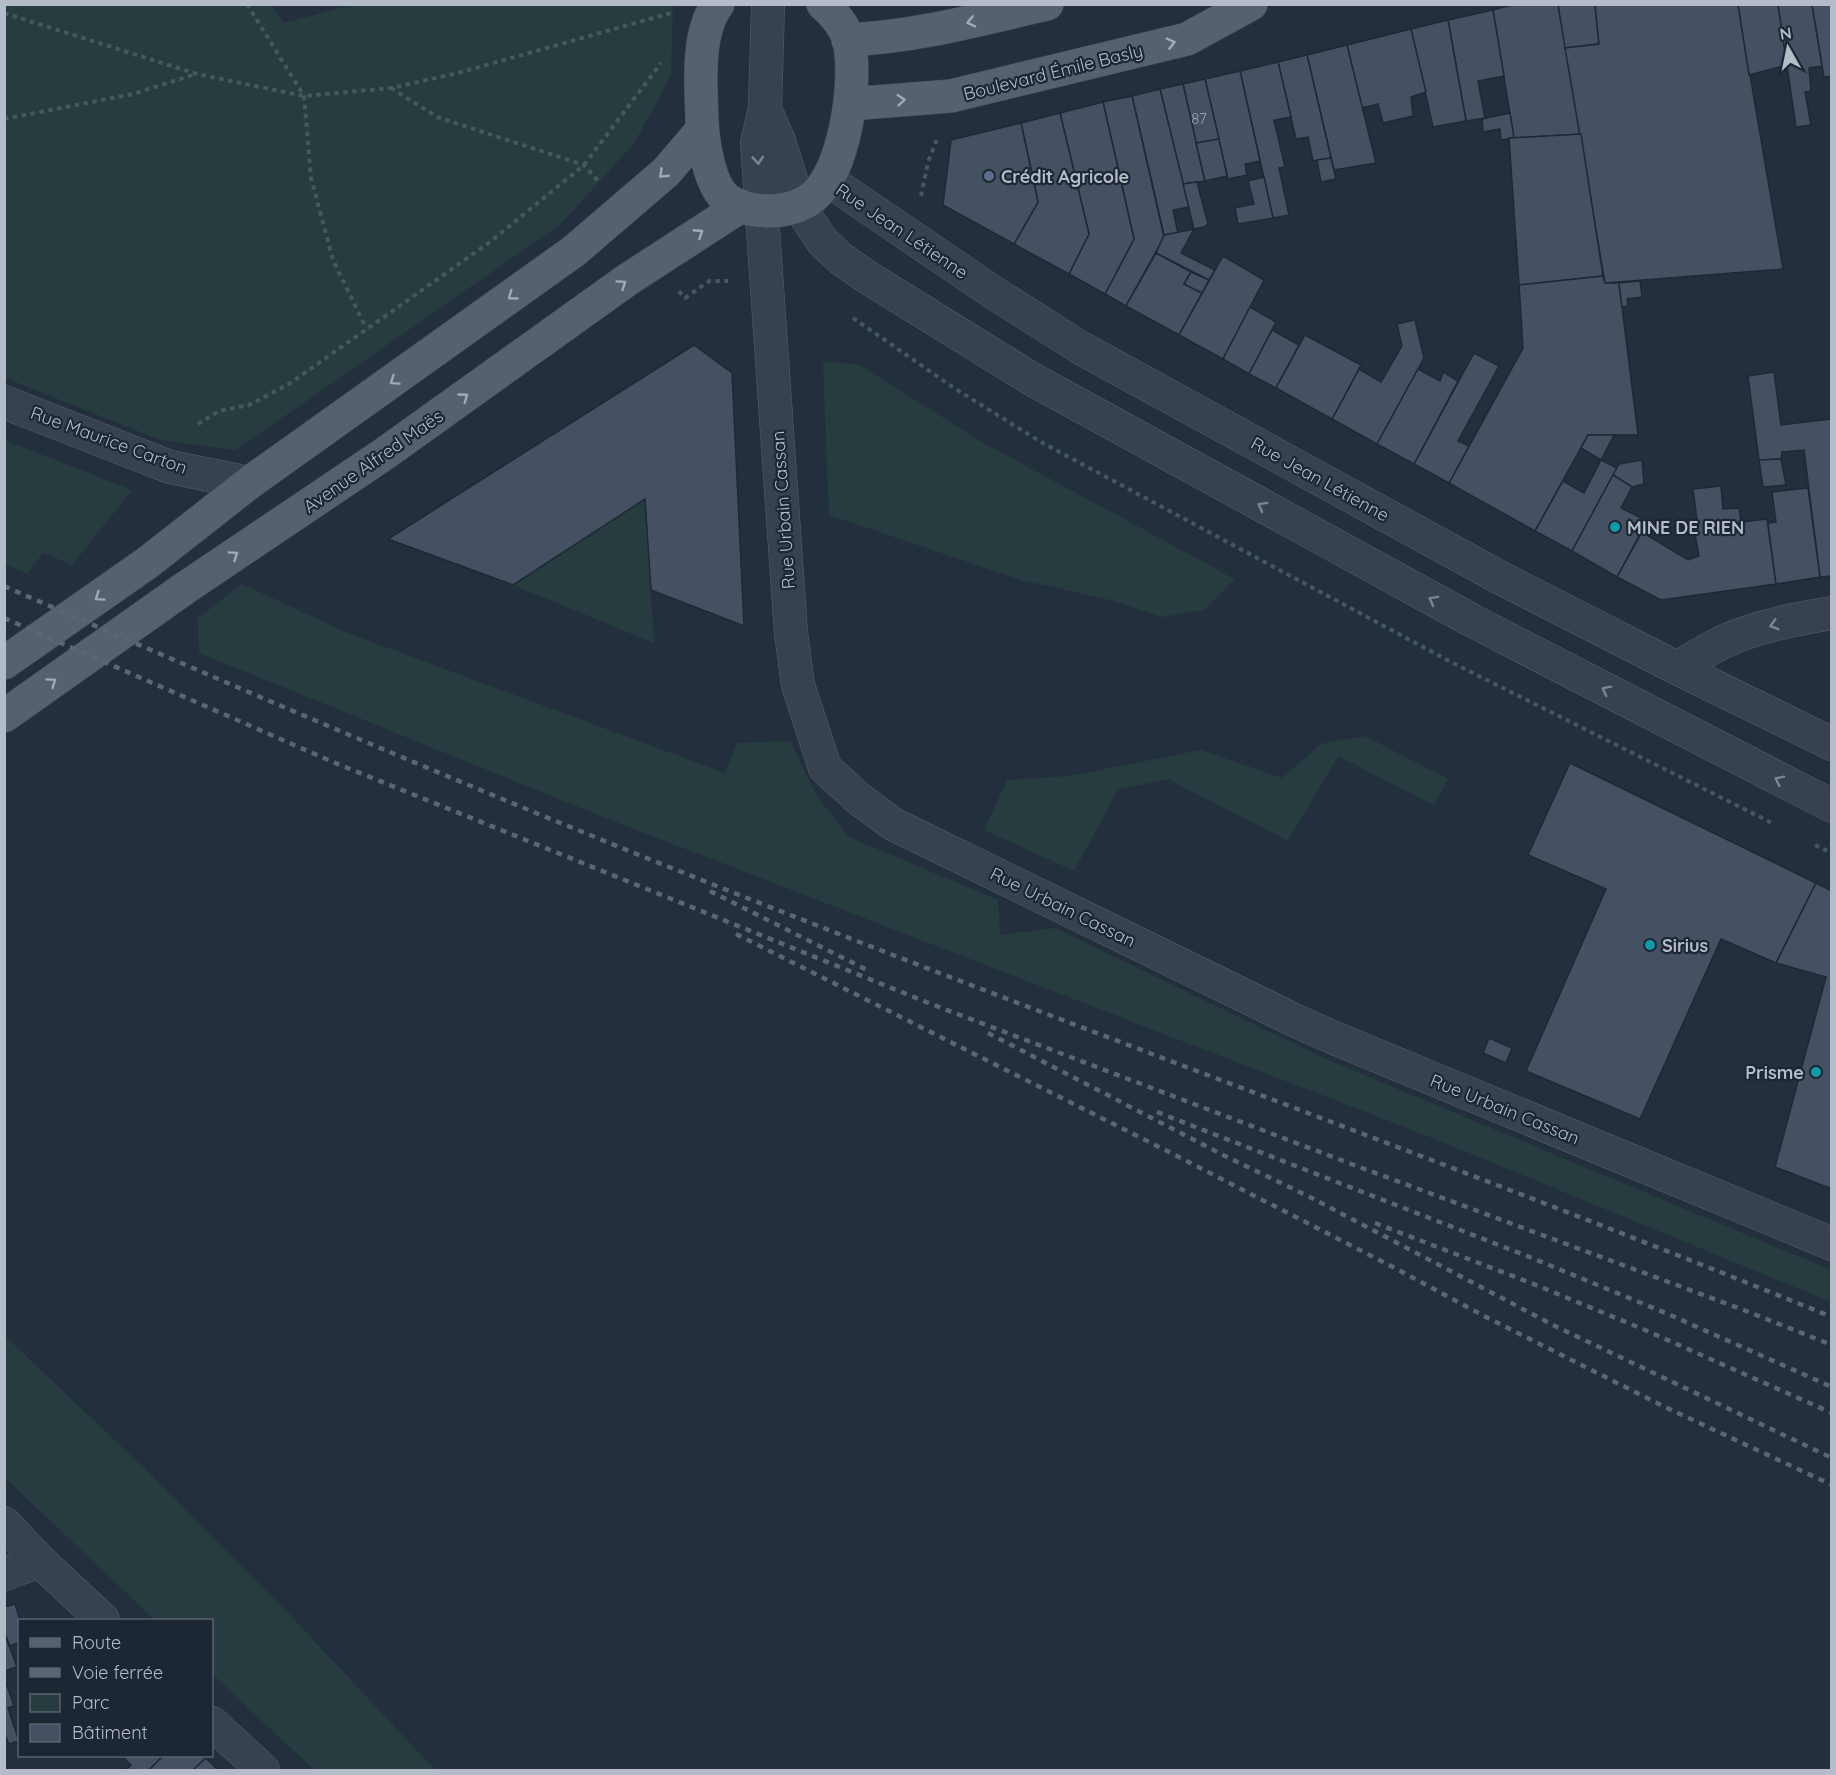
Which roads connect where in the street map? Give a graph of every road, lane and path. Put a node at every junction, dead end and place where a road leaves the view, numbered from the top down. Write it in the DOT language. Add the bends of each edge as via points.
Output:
graph roads {
  1 [pos="247,4"];
  2 [pos="718,4"];
  3 [pos="768,4"];
  4 [pos="823,4"];
  5 [pos="1047,4"];
  6 [pos="1201,4"];
  7 [pos="1249,6"];
  8 [pos="673,12"];
  9 [pos="4,13"];
  10 [pos="848,40"];
  11 [pos="662,60"];
  12 [pos="197,74"];
  13 [pos="391,88"];
  14 [pos="304,96"];
  15 [pos="951,96"];
  16 [pos="850,104"];
  17 [pos="765,109"];
  18 [pos="4,119"];
  19 [pos="702,130"];
  20 [pos="584,165"];
  21 [pos="828,180"];
  22 [pos="800,206"];
  23 [pos="752,209"];
  24 [pos="900,229"];
  25 [pos="658,261"];
  26 [pos="867,278"];
  27 [pos="767,282"];
  28 [pos="366,328"];
  29 [pos="4,402"];
  30 [pos="198,424"];
  31 [pos="249,483"];
  32 [pos="1832,614"];
  33 [pos="4,663"];
  34 [pos="1677,668"];
  35 [pos="4,716"];
  36 [pos="1832,744"];
  37 [pos="1832,806"];
  38 [pos="1782,828"];
  39 [pos="1812,843"];
  40 [pos="1832,852"];
  41 [pos="1832,1244"];
  42 [pos="4,1523"];
  43 [pos="40,1561"];
  44 [pos="4,1574"];
  45 [pos="102,1619"];
  46 [pos="213,1723"];
  47 [pos="262,1770"];
  1 -- 14 [label="path"];
  2 -- 19 [label="main road" via="707,28 701,61"];
  3 -- 17 [label="street"];
  4 -- 10 [label="main road" via="840,22"];
  5 -- 10 [label="main road, one-way" via="935,30"];
  6 -- 7 [label="main road, Boulevard Émile Basly"];
  15 -- 7 [label="main road, Boulevard Émile Basly, one-way" via="1187,39"];
  8 -- 13 [label="path"];
  9 -- 12 [label="path"];
  10 -- 16 [label="main road"];
  11 -- 20 [label="path"];
  12 -- 14 [label="path"];
  12 -- 18 [label="path" via="133,94"];
  13 -- 14 [label="path"];
  13 -- 20 [label="path" via="437,117"];
  14 -- 28 [label="path" via="313,188 333,260"];
  16 -- 15 [label="main road, Boulevard Émile Basly, one-way"];
  15 -- 24 [label="path" via="958,124 942,128 928,162 920,200"];
  16 -- 21 [label="main road"];
  17 -- 22 [label="street"];
  17 -- 23 [label="street, Rue Urbain Cassan, one-way" via="757,143"];
  19 -- 23 [label="main road" via="712,176 728,200"];
  19 -- 31 [label="main road, one-way" via="666,172 574,251"];
  20 -- 28 [label="path" via="490,242"];
  21 -- 22 [label="main road"];
  21 -- 24 [label="street, Rue Jean Létienne"];
  22 -- 23 [label="main road" via="781,211"];
  22 -- 26 [label="street" via="822,241"];
  25 -- 23 [label="main road, Avenue Alfred Maës, one-way"];
  23 -- 27 [label="street, Rue Urbain Cassan"];
  24 -- 34 [label="street, Rue Jean Létienne" via="1081,348 1497,576"];
  25 -- 27 [label="path" via="685,298 709,280"];
  35 -- 25 [label="main road, Avenue Alfred Maës, one-way"];
  37 -- 26 [label="street, one-way" via="1401,582 1030,378"];
  26 -- 38 [label="path" via="840,308 1031,436 1451,662"];
  27 -- 41 [label="street, Rue Urbain Cassan" via="798,685 825,768 859,799 893,824 1332,1037"];
  28 -- 30 [label="path" via="289,384 249,405 219,411"];
  29 -- 31 [label="street, Rue Maurice Carton" via="170,467"];
  31 -- 33 [label="main road, one-way" via="147,563"];
  32 -- 34 [label="street, one-way" via="1796,619 1736,637"];
  34 -- 36 [label="street, Rue Jean Létienne"];
  39 -- 40 [label="path"];
  42 -- 43 [label="street"];
  43 -- 44 [label="street"];
  43 -- 45 [label="street"];
  46 -- 47 [label="street"];
}
